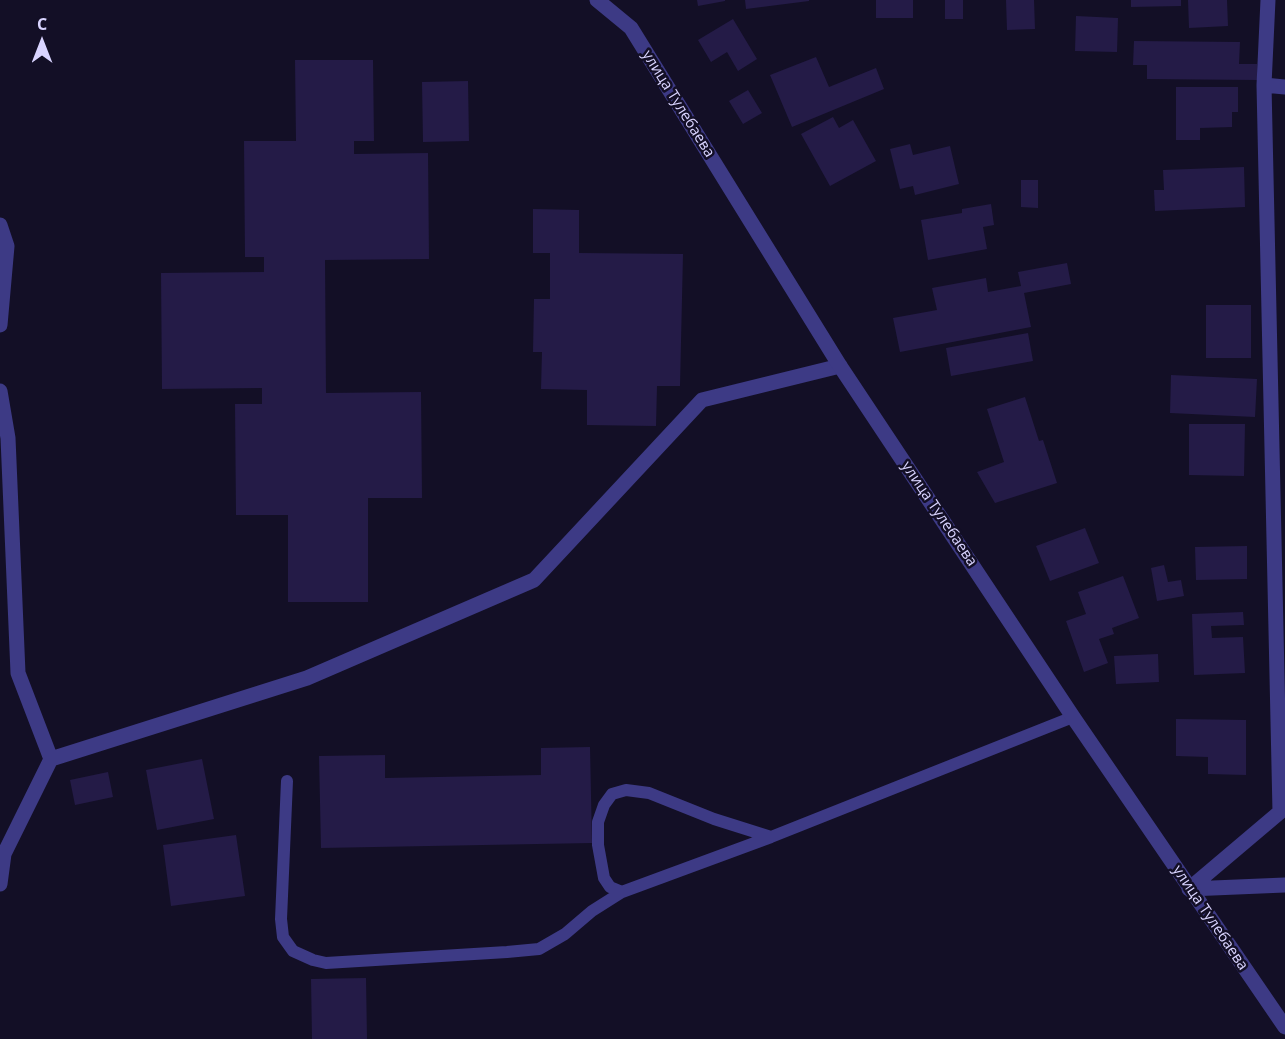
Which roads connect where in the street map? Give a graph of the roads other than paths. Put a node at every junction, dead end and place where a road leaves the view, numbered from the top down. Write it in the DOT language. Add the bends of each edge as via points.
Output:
graph roads {
  1 [pos="1268,0"];
  2 [pos="600,1"];
  3 [pos="1264,85"];
  4 [pos="1285,87"];
  5 [pos="0,225"];
  6 [pos="0,325"];
  7 [pos="840,366"];
  8 [pos="0,391"];
  9 [pos="1073,717"];
  10 [pos="51,759"];
  11 [pos="287,781"];
  12 [pos="771,837"];
  13 [pos="0,884"];
  14 [pos="1285,885"];
  15 [pos="1190,889"];
  16 [pos="622,892"];
  17 [pos="1285,1027"];
  1 -- 3 [label="street"];
  2 -- 7 [label="street, улица Тулебаева" via="632,28"];
  3 -- 4 [label="street"];
  3 -- 15 [label="street" via="1280,812"];
  5 -- 6 [label="street" via="7,246"];
  7 -- 9 [label="street, улица Тулебаева"];
  7 -- 10 [label="street" via="702,400 534,580 306,678"];
  8 -- 10 [label="street" via="8,438 18,673"];
  9 -- 12 [label="lane"];
  9 -- 15 [label="street, улица Тулебаева"];
  10 -- 13 [label="street" via="4,854"];
  11 -- 16 [label="lane" via="283,938 293,951 313,960 341,963 539,949"];
  12 -- 16 [label="lane"];
  12 -- 16 [label="lane" via="650,793 626,790 612,794 603,805 598,822 598,845 604,878 610,887"];
  14 -- 15 [label="street"];
  15 -- 17 [label="street, улица Тулебаева"];
}
